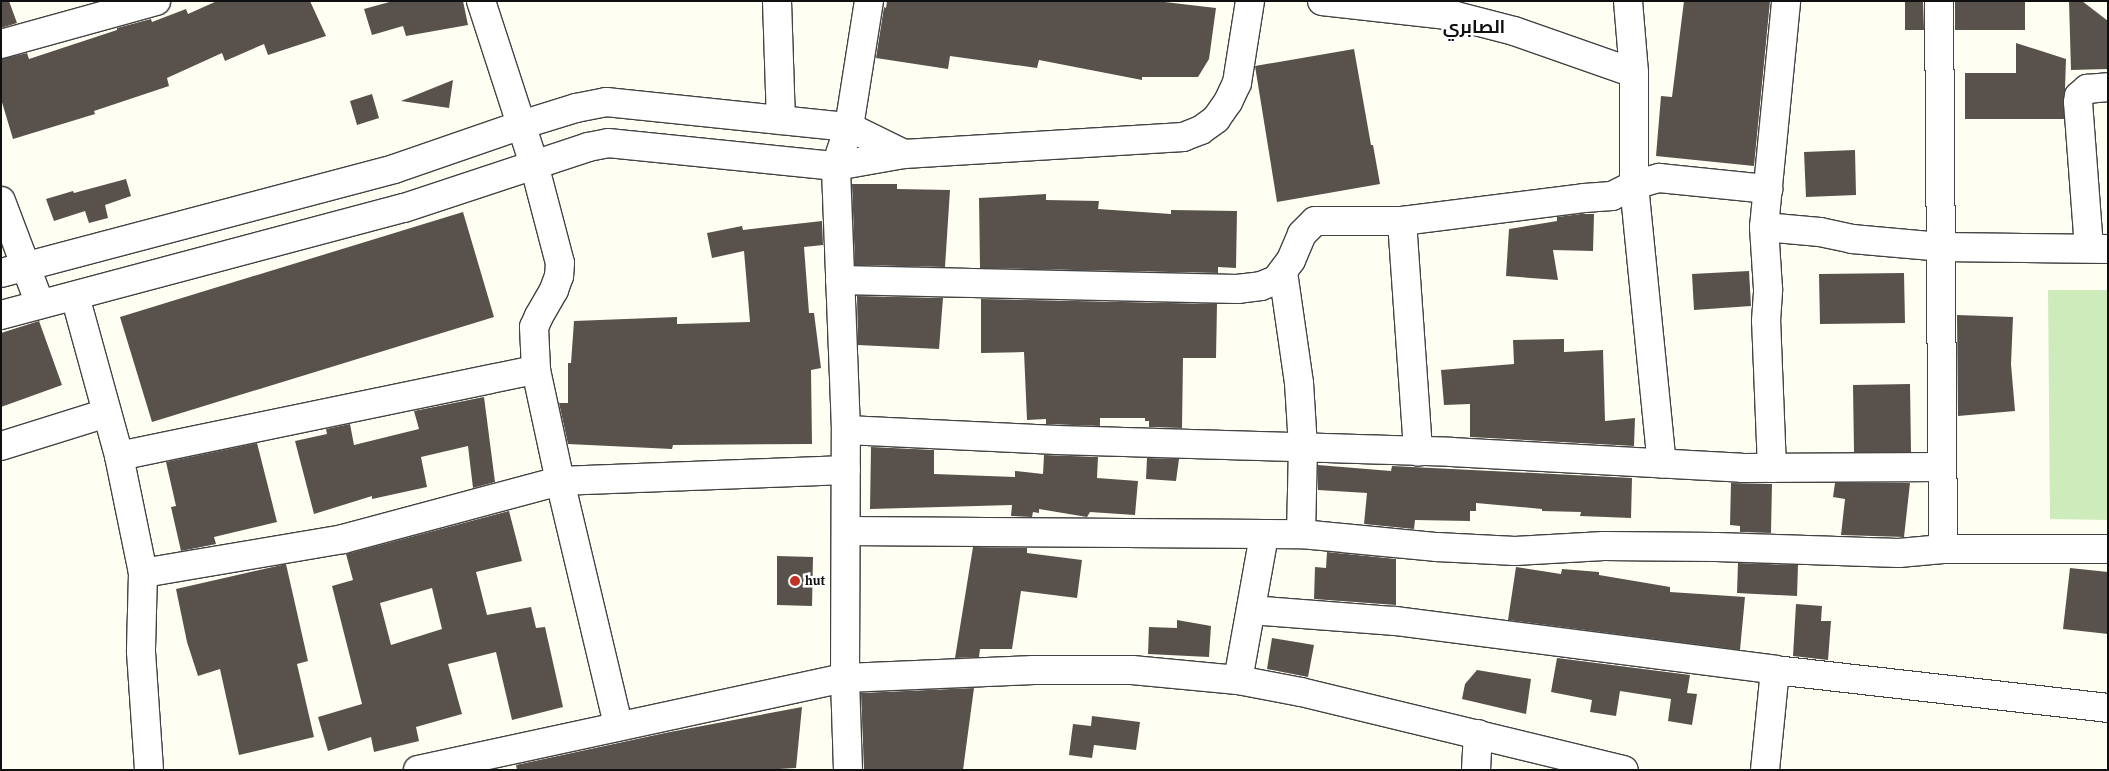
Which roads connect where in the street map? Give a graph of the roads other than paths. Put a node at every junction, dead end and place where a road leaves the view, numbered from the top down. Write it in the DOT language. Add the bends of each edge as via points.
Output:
graph roads {
  1 [pos="156,1"];
  2 [pos="480,1"];
  3 [pos="777,1"];
  4 [pos="870,1"];
  5 [pos="1250,1"];
  6 [pos="1322,1"];
  7 [pos="1628,1"];
  8 [pos="1786,1"];
  9 [pos="1939,1"];
  10 [pos="1,44"];
  11 [pos="1634,73"];
  12 [pos="2108,87"];
  13 [pos="781,120"];
  14 [pos="521,124"];
  15 [pos="849,127"];
  16 [pos="904,154"];
  17 [pos="534,164"];
  18 [pos="836,166"];
  19 [pos="1634,185"];
  20 [pos="1768,189"];
  21 [pos="1,201"];
  22 [pos="1402,222"];
  23 [pos="1764,227"];
  24 [pos="1941,247"];
  25 [pos="2099,248"];
  26 [pos="14,269"];
  27 [pos="1284,272"];
  28 [pos="840,280"];
  29 [pos="74,296"];
  30 [pos="40,304"];
  31 [pos="1,315"];
  32 [pos="536,370"];
  33 [pos="107,413"];
  34 [pos="846,430"];
  35 [pos="1,446"];
  36 [pos="1303,447"];
  37 [pos="1418,451"];
  38 [pos="119,456"];
  39 [pos="1662,464"];
  40 [pos="1772,468"];
  41 [pos="1942,468"];
  42 [pos="846,470"];
  43 [pos="560,481"];
  44 [pos="846,531"];
  45 [pos="1301,534"];
  46 [pos="1264,535"];
  47 [pos="1942,549"];
  48 [pos="2108,549"];
  49 [pos="143,573"];
  50 [pos="1251,610"];
  51 [pos="1775,670"];
  52 [pos="845,678"];
  53 [pos="1238,680"];
  54 [pos="2108,708"];
  55 [pos="618,726"];
  56 [pos="1478,734"];
  57 [pos="149,770"];
  58 [pos="418,770"];
  59 [pos="848,770"];
  60 [pos="1476,770"];
  61 [pos="1624,770"];
  62 [pos="1766,770"];
  1 -- 10 [label="street"];
  2 -- 14 [label="street"];
  3 -- 13 [label="street"];
  4 -- 15 [label="street"];
  5 -- 16 [label="street" via="1237,83 1216,119 1201,130 1183,136"];
  6 -- 11 [label="street" via="1456,16 1514,31"];
  7 -- 11 [label="street"];
  8 -- 20 [label="street"];
  9 -- 24 [label="street"];
  11 -- 19 [label="street"];
  12 -- 25 [label="street" via="2087,89 2078,102"];
  13 -- 14 [label="street" via="606,102"];
  13 -- 15 [label="street"];
  14 -- 17 [label="street"];
  14 -- 26 [label="street" via="394,169"];
  15 -- 16 [label="street"];
  15 -- 18 [label="street"];
  16 -- 18 [label="street"];
  17 -- 18 [label="street" via="608,142"];
  17 -- 29 [label="street" via="404,208"];
  17 -- 32 [label="street" via="560,263 554,290 534,328"];
  18 -- 28 [label="street"];
  19 -- 20 [label="street" via="1659,178"];
  19 -- 22 [label="street" via="1612,196"];
  19 -- 39 [label="street"];
  20 -- 23 [label="street"];
  21 -- 26 [label="street"];
  22 -- 27 [label="street" via="1316,221 1302,234"];
  22 -- 37 [label="street"];
  23 -- 24 [label="street"];
  23 -- 40 [label="street"];
  24 -- 25 [label="street"];
  24 -- 41 [label="street"];
  26 -- 30 [label="street"];
  27 -- 28 [label="street" via="1276,280 1261,286 1237,289"];
  27 -- 36 [label="street" via="1299,383"];
  28 -- 34 [label="street"];
  29 -- 30 [label="street"];
  29 -- 33 [label="street"];
  30 -- 31 [label="street"];
  32 -- 38 [label="street"];
  32 -- 43 [label="street"];
  33 -- 35 [label="street"];
  33 -- 38 [label="street"];
  34 -- 36 [label="street"];
  34 -- 42 [label="street"];
  36 -- 37 [label="street"];
  36 -- 45 [label="street"];
  37 -- 39 [label="street"];
  38 -- 49 [label="street"];
  39 -- 40 [label="street"];
  40 -- 41 [label="street"];
  41 -- 47 [label="street"];
  42 -- 43 [label="street"];
  42 -- 44 [label="street"];
  43 -- 49 [label="street" via="343,540"];
  43 -- 55 [label="street"];
  44 -- 46 [label="street"];
  44 -- 52 [label="street"];
  45 -- 46 [label="street"];
  45 -- 47 [label="street" via="1515,551 1604,546 1899,554"];
  46 -- 50 [label="street"];
  47 -- 48 [label="street"];
  49 -- 57 [label="street" via="140,652"];
  50 -- 51 [label="street" via="1395,621"];
  50 -- 53 [label="street"];
  51 -- 54 [label="street"];
  51 -- 62 [label="street"];
  52 -- 53 [label="street" via="1034,670 1122,670"];
  52 -- 55 [label="street"];
  52 -- 59 [label="street"];
  53 -- 56 [label="street"];
  55 -- 58 [label="street"];
  56 -- 60 [label="street"];
  56 -- 61 [label="street"];
}
